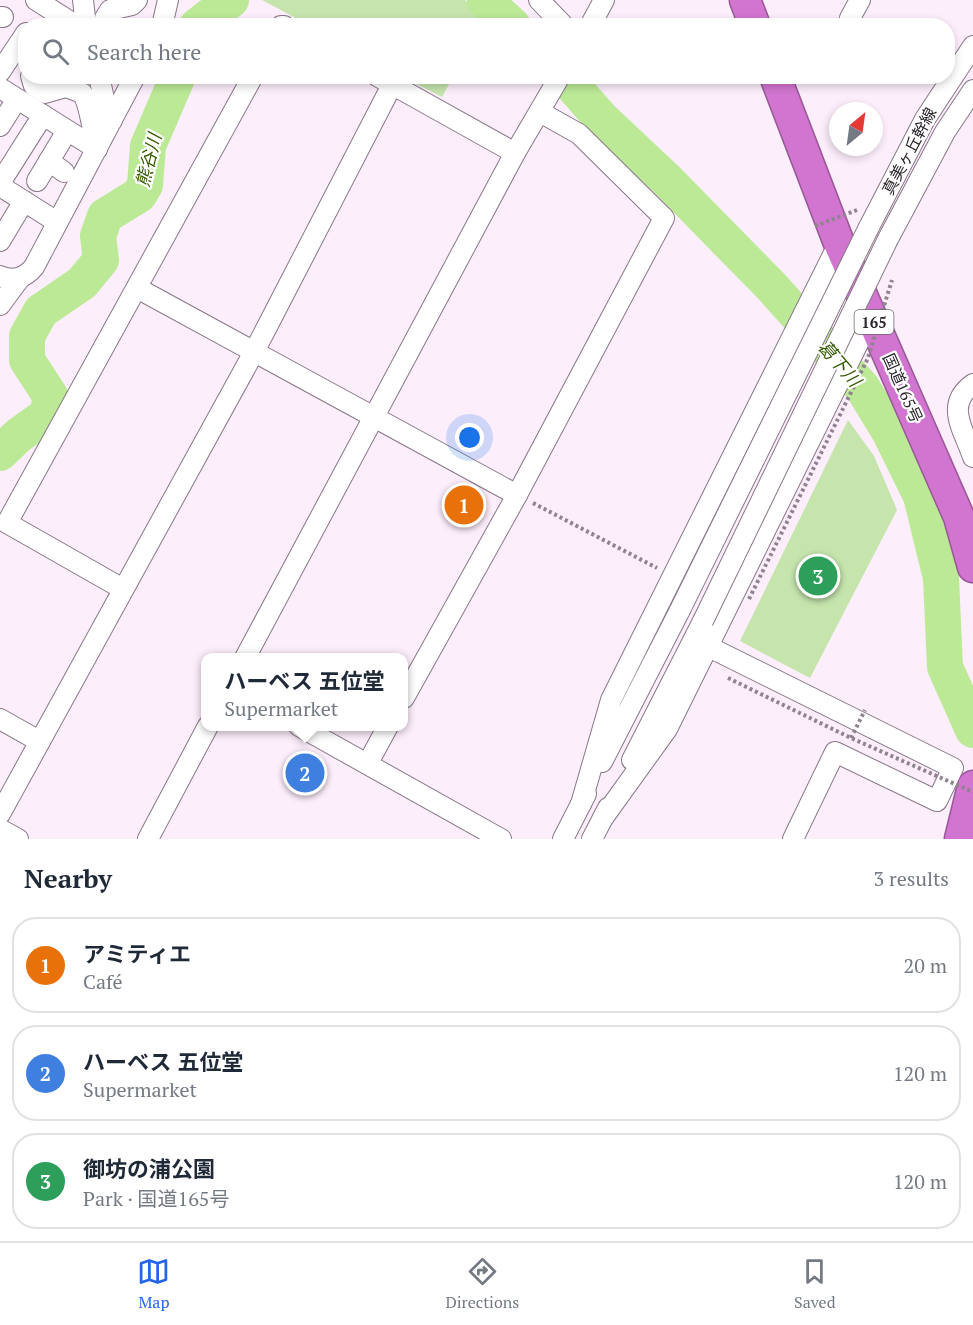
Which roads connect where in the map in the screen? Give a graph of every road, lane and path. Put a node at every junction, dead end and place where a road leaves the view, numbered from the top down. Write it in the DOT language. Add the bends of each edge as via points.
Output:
graph roads {
  1 [pos="83,0"];
  2 [pos="137,0"];
  3 [pos="168,0"];
  4 [pos="539,0"];
  5 [pos="604,0"];
  6 [pos="745,0"];
  7 [pos="860,0"];
  8 [pos="42,2"];
  9 [pos="35,18"];
  10 [pos="65,18"];
  11 [pos="85,18"];
  12 [pos="105,18"];
  13 [pos="165,18"];
  14 [pos="556,18"];
  15 [pos="594,18"];
  16 [pos="752,18"];
  17 [pos="850,18"];
  18 [pos="18,40"];
  19 [pos="0,43"];
  20 [pos="973,46"];
  21 [pos="18,48"];
  22 [pos="0,72"];
  23 [pos="955,73"];
  24 [pos="33,84"];
  25 [pos="101,84"];
  26 [pos="131,84"];
  27 [pos="249,84"];
  28 [pos="384,84"];
  29 [pos="390,84"];
  30 [pos="556,84"];
  31 [pos="778,84"];
  32 [pos="948,84"];
  33 [pos="0,88"];
  34 [pos="973,90"];
  35 [pos="17,99"];
  36 [pos="540,112"];
  37 [pos="43,115"];
  38 [pos="112,120"];
  39 [pos="0,126"];
  40 [pos="68,131"];
  41 [pos="13,139"];
  42 [pos="97,149"];
  43 [pos="515,153"];
  44 [pos="52,163"];
  45 [pos="37,181"];
  46 [pos="7,191"];
  47 [pos="857,210"];
  48 [pos="57,222"];
  49 [pos="827,239"];
  50 [pos="0,241"];
  51 [pos="10,277"];
  52 [pos="892,278"];
  53 [pos="136,288"];
  54 [pos="0,305"];
  55 [pos="867,326"];
  56 [pos="254,352"];
  57 [pos="973,384"];
  58 [pos="374,418"];
  59 [pos="973,456"];
  60 [pos="517,495"];
  61 [pos="973,567"];
  62 [pos="673,576"];
  63 [pos="123,589"];
  64 [pos="749,598"];
  65 [pos="709,647"];
  66 [pos="247,653"];
  67 [pos="728,678"];
  68 [pos="408,691"];
  69 [pos="865,710"];
  70 [pos="0,719"];
  71 [pos="205,731"];
  72 [pos="308,731"];
  73 [pos="385,731"];
  74 [pos="851,738"];
  75 [pos="39,741"];
  76 [pos="368,763"];
  77 [pos="973,786"];
  78 [pos="973,792"];
  79 [pos="581,804"];
  80 [pos="0,814"];
  81 [pos="603,818"];
  82 [pos="0,829"];
  83 [pos="18,839"];
  84 [pos="148,839"];
  85 [pos="501,839"];
  86 [pos="563,839"];
  87 [pos="592,839"];
  88 [pos="793,839"];
  89 [pos="960,839"];
  1 -- 11 [label="street"];
  2 -- 12 [label="street" via="110,10"];
  3 -- 13 [label="street"];
  4 -- 14 [label="street"];
  5 -- 15 [label="street"];
  6 -- 16 [label="highway"];
  7 -- 17 [label="street"];
  8 -- 9 [label="street"];
  8 -- 10 [label="street"];
  18 -- 19 [label="street"];
  20 -- 23 [label="street, 真美ヶ丘幹線, bridge"];
  21 -- 22 [label="street"];
  24 -- 42 [label="street" via="45,93 66,87 82,93"];
  25 -- 38 [label="street"];
  26 -- 38 [label="street"];
  27 -- 53 [label="street"];
  28 -- 56 [label="street"];
  29 -- 43 [label="street"];
  30 -- 36 [label="street"];
  31 -- 49 [label="highway, 国道165号 / 165"];
  32 -- 79 [label="street, 真美ヶ丘幹線, bridge" via="925,119 869,227"];
  33 -- 35 [label="street"];
  34 -- 81 [label="street, 真美ヶ丘幹線, bridge" via="924,169 888,238"];
  35 -- 37 [label="street"];
  35 -- 39 [label="street"];
  36 -- 43 [label="street"];
  36 -- 60 [label="street" via="579,134 664,218"];
  37 -- 40 [label="street"];
  37 -- 41 [label="street"];
  38 -- 42 [label="street"];
  40 -- 42 [label="street"];
  40 -- 44 [label="street"];
  41 -- 44 [label="street"];
  41 -- 46 [label="street"];
  42 -- 48 [label="street"];
  43 -- 58 [label="street"];
  44 -- 45 [label="street"];
  46 -- 48 [label="street"];
  46 -- 50 [label="street"];
  47 -- 49 [label="path, bridge" via="815,226"];
  48 -- 51 [label="street" via="34,267"];
  49 -- 55 [label="highway, 国道165号 / 165"];
  49 -- 62 [label="street" via="819,283"];
  51 -- 54 [label="street"];
  52 -- 64 [label="path, bridge" via="868,358"];
  53 -- 56 [label="street"];
  53 -- 63 [label="street" via="7,523"];
  55 -- 61 [label="highway, 国道165号 / 165" via="955,508"];
  55 -- 65 [label="street"];
  56 -- 58 [label="street"];
  56 -- 63 [label="street"];
  57 -- 59 [label="street" via="960,396 956,408"];
  58 -- 60 [label="street"];
  58 -- 66 [label="street"];
  60 -- 62 [label="path"];
  60 -- 68 [label="street"];
  62 -- 79 [label="street" via="611,700"];
  63 -- 75 [label="street"];
  65 -- 81 [label="street" via="667,729"];
  65 -- 88 [label="street" via="953,768 937,801 835,752"];
  67 -- 74 [label="path, bridge"];
  69 -- 74 [label="path, bridge"];
  70 -- 75 [label="street"];
  71 -- 84 [label="street"];
  72 -- 76 [label="street"];
  73 -- 76 [label="street"];
  74 -- 78 [label="path, bridge"];
  75 -- 80 [label="street"];
  76 -- 85 [label="street"];
  77 -- 89 [label="highway"];
  79 -- 86 [label="street"];
  81 -- 87 [label="street"];
  82 -- 83 [label="street"];
}
